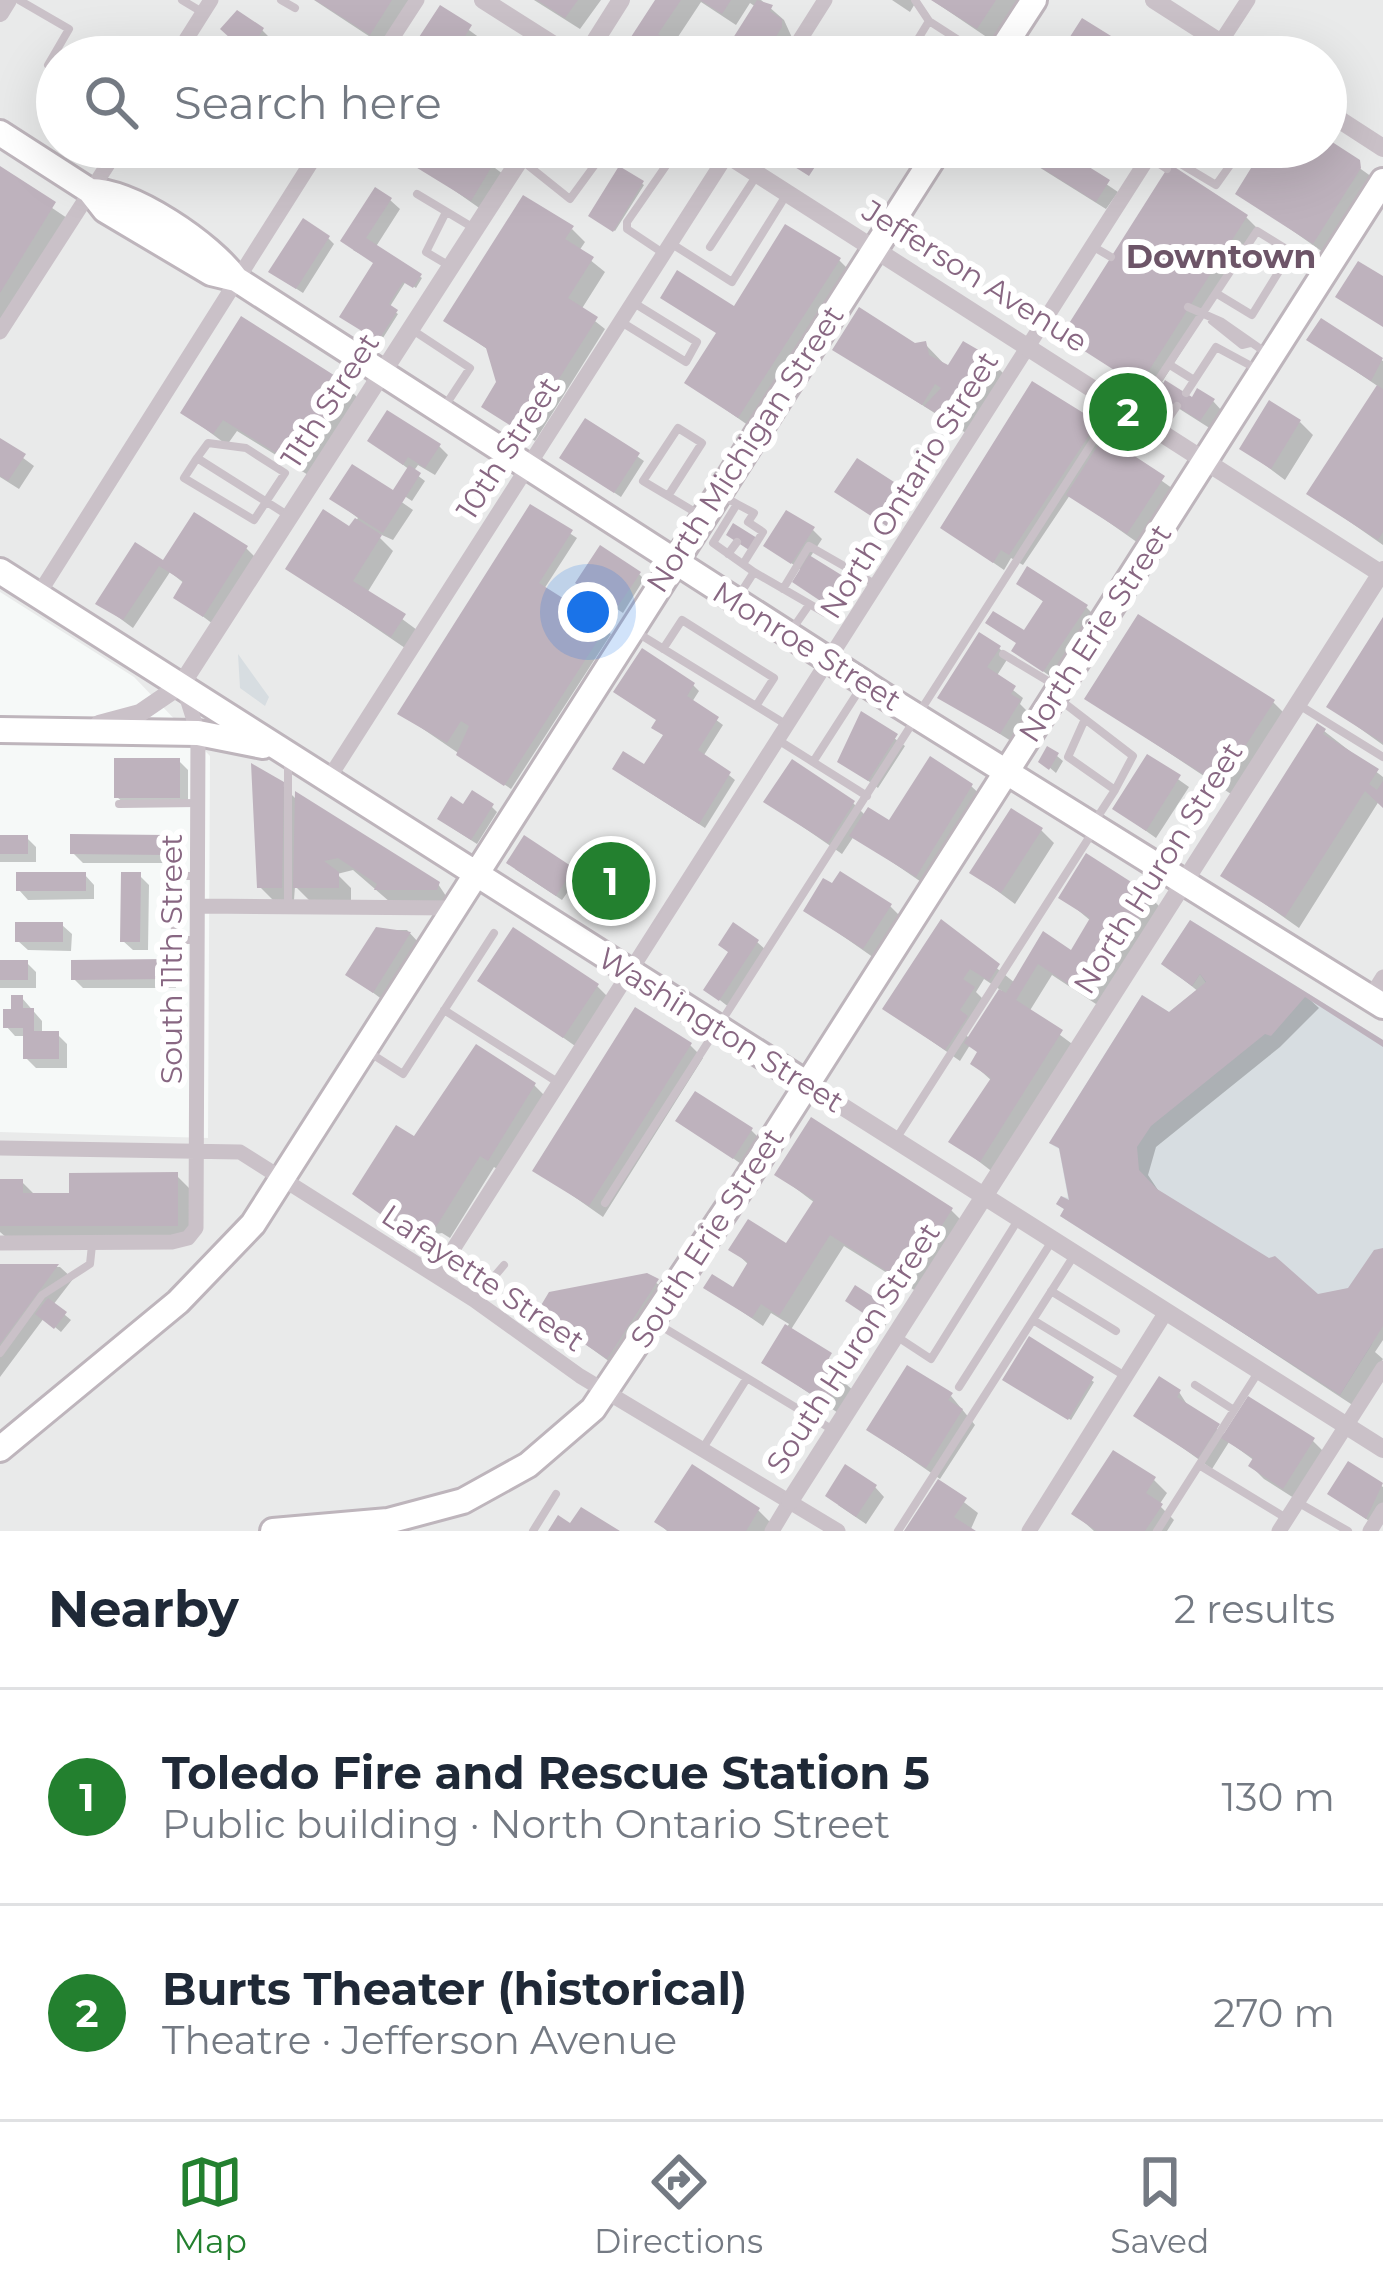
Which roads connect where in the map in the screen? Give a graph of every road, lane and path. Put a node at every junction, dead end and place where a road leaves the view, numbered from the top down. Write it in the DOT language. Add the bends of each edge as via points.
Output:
graph roads {
  1 [pos="8,0"];
  2 [pos="19,0"];
  3 [pos="182,0"];
  4 [pos="281,0"];
  5 [pos="417,0"];
  6 [pos="483,0"];
  7 [pos="621,0"];
  8 [pos="825,0"];
  9 [pos="915,0"];
  10 [pos="1034,0"];
  11 [pos="1154,0"];
  12 [pos="1248,0"];
  13 [pos="207,6"];
  14 [pos="295,8"];
  15 [pos="0,13"];
  16 [pos="928,21"];
  17 [pos="65,36"];
  18 [pos="188,36"];
  19 [pos="394,36"];
  20 [pos="540,36"];
  21 [pos="598,36"];
  22 [pos="802,36"];
  23 [pos="919,36"];
  24 [pos="952,36"];
  25 [pos="1011,36"];
  26 [pos="1199,36"];
  27 [pos="1225,36"];
  28 [pos="1347,125"];
  29 [pos="0,133"];
  30 [pos="1383,148"];
  31 [pos="36,156"];
  32 [pos="55,168"];
  33 [pos="105,168"];
  34 [pos="307,168"];
  35 [pos="508,168"];
  36 [pos="537,168"];
  37 [pos="593,168"];
  38 [pos="664,168"];
  39 [pos="715,168"];
  40 [pos="749,168"];
  41 [pos="926,168"];
  42 [pos="1141,168"];
  43 [pos="1186,168"];
  44 [pos="1229,168"];
  45 [pos="757,174"];
  46 [pos="1383,181"];
  47 [pos="90,190"];
  48 [pos="788,193"];
  49 [pos="417,194"];
  50 [pos="446,212"];
  51 [pos="475,230"];
  52 [pos="1092,246"];
  53 [pos="710,248"];
  54 [pos="875,248"];
  55 [pos="668,249"];
  56 [pos="1111,257"];
  57 [pos="452,267"];
  58 [pos="236,279"];
  59 [pos="1219,295"];
  60 [pos="633,302"];
  61 [pos="1188,308"];
  62 [pos="652,314"];
  63 [pos="1208,319"];
  64 [pos="621,321"];
  65 [pos="412,329"];
  66 [pos="0,332"];
  67 [pos="640,333"];
  68 [pos="1030,346"];
  69 [pos="1261,357"];
  70 [pos="1170,365"];
  71 [pos="383,373"];
  72 [pos="1194,380"];
  73 [pos="1186,393"];
  74 [pos="1118,402"];
  75 [pos="1177,406"];
  76 [pos="442,410"];
  77 [pos="1136,413"];
  78 [pos="1161,429"];
  79 [pos="196,458"];
  80 [pos="1207,458"];
  81 [pos="529,465"];
  82 [pos="668,496"];
  83 [pos="727,498"];
  84 [pos="266,501"];
  85 [pos="702,515"];
  86 [pos="290,517"];
  87 [pos="736,542"];
  88 [pos="728,554"];
  89 [pos="672,560"];
  90 [pos="743,564"];
  91 [pos="851,570"];
  92 [pos="0,571"];
  93 [pos="754,572"];
  94 [pos="1382,573"];
  95 [pos="877,586"];
  96 [pos="783,589"];
  97 [pos="38,595"];
  98 [pos="807,599"];
  99 [pos="735,600"];
  100 [pos="630,628"];
  101 [pos="788,634"];
  102 [pos="663,649"];
  103 [pos="1003,655"];
  104 [pos="830,660"];
  105 [pos="864,682"];
  106 [pos="181,685"];
  107 [pos="1057,692"];
  108 [pos="1298,704"];
  109 [pos="756,706"];
  110 [pos="918,716"];
  111 [pos="1085,719"];
  112 [pos="0,730"];
  113 [pos="74,730"];
  114 [pos="783,733"];
  115 [pos="198,734"];
  116 [pos="288,754"];
  117 [pos="1383,758"];
  118 [pos="813,762"];
  119 [pos="1006,772"];
  120 [pos="329,778"];
  121 [pos="1115,790"];
  122 [pos="867,796"];
  123 [pos="198,803"];
  124 [pos="119,804"];
  125 [pos="1095,825"];
  126 [pos="476,874"];
  127 [pos="199,876"];
  128 [pos="1186,881"];
  129 [pos="199,906"];
  130 [pos="288,907"];
  131 [pos="456,908"];
  132 [pos="494,933"];
  133 [pos="199,940"];
  134 [pos="630,972"];
  135 [pos="1379,994"];
  136 [pos="444,1010"];
  137 [pos="719,1028"];
  138 [pos="365,1050"];
  139 [pos="560,1083"];
  140 [pos="807,1084"];
  141 [pos="895,1140"];
  142 [pos="0,1148"];
  143 [pos="198,1149"];
  144 [pos="284,1179"];
  145 [pos="985,1198"];
  146 [pos="605,1203"];
  147 [pos="1019,1219"];
  148 [pos="1052,1240"];
  149 [pos="0,1243"];
  150 [pos="92,1243"];
  151 [pos="1075,1254"];
  152 [pos="504,1265"];
  153 [pos="436,1276"];
  154 [pos="1052,1291"];
  155 [pos="473,1300"];
  156 [pos="1166,1312"];
  157 [pos="1033,1319"];
  158 [pos="654,1322"];
  159 [pos="1116,1331"];
  160 [pos="896,1336"];
  161 [pos="0,1353"];
  162 [pos="1383,1368"];
  163 [pos="1259,1371"];
  164 [pos="1126,1376"];
  165 [pos="747,1378"];
  166 [pos="1195,1384"];
  167 [pos="959,1387"];
  168 [pos="607,1391"];
  169 [pos="1234,1410"];
  170 [pos="1346,1426"];
  171 [pos="835,1431"];
  172 [pos="704,1448"];
  173 [pos="0,1449"];
  174 [pos="1383,1449"];
  175 [pos="1199,1465"];
  176 [pos="556,1494"];
  177 [pos="463,1501"];
  178 [pos="790,1501"];
  179 [pos="1297,1502"];
  180 [pos="1383,1510"];
  181 [pos="1283,1525"];
  182 [pos="273,1531"];
  183 [pos="442,1531"];
  184 [pos="533,1531"];
  185 [pos="772,1531"];
  186 [pos="838,1531"];
  187 [pos="898,1531"];
  188 [pos="1029,1531"];
  189 [pos="1157,1531"];
  190 [pos="1348,1531"];
  191 [pos="1370,1531"];
  1 -- 15 [label="street"];
  2 -- 17 [label="lane" via="69,29"];
  3 -- 13 [label="lane"];
  4 -- 14 [label="lane"];
  5 -- 19 [label="street"];
  6 -- 20 [label="street"];
  7 -- 21 [label="street"];
  8 -- 22 [label="street"];
  9 -- 16 [label="lane"];
  10 -- 25 [label="main road"];
  11 -- 26 [label="street"];
  12 -- 27 [label="street"];
  13 -- 18 [label="street"];
  16 -- 23 [label="lane"];
  16 -- 24 [label="lane"];
  28 -- 30 [label="street"];
  29 -- 31 [label="main road, Monroe Street"];
  32 -- 47 [label="main road, Monroe Street"];
  33 -- 47 [label="street"];
  34 -- 58 [label="street"];
  35 -- 51 [label="street, 11th Street"];
  36 -- 37 [label="lane" via="570,199"];
  38 -- 55 [label="lane" via="627,230"];
  39 -- 55 [label="street, 10th Street"];
  40 -- 45 [label="street, Jefferson Avenue"];
  41 -- 54 [label="main road, North Michigan Street"];
  42 -- 52 [label="street, North Ontario Street"];
  43 -- 44 [label="lane" via="1216,185"];
  45 -- 48 [label="street, Jefferson Avenue"];
  45 -- 53 [label="lane"];
  46 -- 69 [label="main road, North Erie Street"];
  47 -- 58 [label="main road, Monroe Street" via="105,210 211,273"];
  47 -- 66 [label="street"];
  48 -- 54 [label="street, Jefferson Avenue"];
  48 -- 55 [label="lane" via="732,282"];
  49 -- 50 [label="lane"];
  50 -- 51 [label="lane"];
  50 -- 57 [label="lane" via="426,252"];
  51 -- 57 [label="street, 11th Street"];
  52 -- 56 [label="lane"];
  52 -- 68 [label="street, North Ontario Street"];
  54 -- 68 [label="street, Jefferson Avenue"];
  54 -- 83 [label="main road, North Michigan Street"];
  55 -- 60 [label="street, 10th Street"];
  57 -- 65 [label="street, 11th Street"];
  58 -- 71 [label="main road, Monroe Street"];
  58 -- 97 [label="street"];
  59 -- 59 [label="lane" via="1252,315 1291,252 1257,231"];
  59 -- 63 [label="lane"];
  60 -- 62 [label="lane"];
  60 -- 64 [label="street, 10th Street"];
  61 -- 63 [label="lane"];
  62 -- 67 [label="lane"];
  62 -- 67 [label="lane" via="698,342 686,362"];
  63 -- 69 [label="lane"];
  63 -- 70 [label="lane"];
  64 -- 67 [label="lane"];
  64 -- 81 [label="street, 10th Street"];
  65 -- 71 [label="street, 11th Street"];
  65 -- 76 [label="lane" via="470,368"];
  68 -- 74 [label="street, Jefferson Avenue"];
  68 -- 95 [label="street, North Ontario Street"];
  69 -- 72 [label="lane" via="1216,347"];
  69 -- 80 [label="main road, North Erie Street"];
  70 -- 72 [label="lane"];
  70 -- 77 [label="lane"];
  71 -- 76 [label="main road, Monroe Street"];
  71 -- 86 [label="street, 11th Street"];
  72 -- 73 [label="lane"];
  74 -- 77 [label="street, Jefferson Avenue"];
  74 -- 110 [label="lane"];
  75 -- 78 [label="lane"];
  76 -- 81 [label="main road, Monroe Street"];
  77 -- 78 [label="street, Jefferson Avenue"];
  78 -- 80 [label="street, Jefferson Avenue"];
  79 -- 84 [label="lane"];
  79 -- 84 [label="lane" via="184,478 254,520"];
  79 -- 84 [label="lane" via="208,443 246,448 285,473"];
  80 -- 94 [label="street, Jefferson Avenue"];
  80 -- 107 [label="main road, North Erie Street"];
  81 -- 89 [label="main road, Monroe Street"];
  81 -- 120 [label="street, 10th Street"];
  82 -- 82 [label="lane" via="702,442 678,428 643,481"];
  82 -- 85 [label="lane"];
  83 -- 85 [label="main road, North Michigan Street"];
  83 -- 88 [label="lane" via="713,544"];
  83 -- 90 [label="lane" via="754,513 746,526 763,532"];
  84 -- 86 [label="lane"];
  85 -- 89 [label="main road, North Michigan Street"];
  86 -- 106 [label="street, 11th Street"];
  87 -- 88 [label="lane"];
  88 -- 90 [label="lane"];
  89 -- 99 [label="main road, Monroe Street"];
  89 -- 100 [label="main road, North Michigan Street"];
  90 -- 93 [label="lane"];
  91 -- 95 [label="lane"];
  91 -- 96 [label="lane" via="809,546"];
  91 -- 98 [label="lane" via="824,614"];
  92 -- 97 [label="main road, Washington Street"];
  93 -- 96 [label="lane"];
  93 -- 99 [label="lane"];
  94 -- 108 [label="street, North Huron Street"];
  95 -- 104 [label="street, North Ontario Street"];
  96 -- 98 [label="lane"];
  97 -- 106 [label="main road, Washington Street"];
  98 -- 101 [label="lane"];
  99 -- 101 [label="main road, Monroe Street"];
  100 -- 102 [label="lane"];
  100 -- 126 [label="main road, North Michigan Street"];
  101 -- 104 [label="main road, Monroe Street"];
  102 -- 109 [label="lane"];
  102 -- 109 [label="lane" via="682,620 774,678"];
  103 -- 107 [label="lane"];
  104 -- 105 [label="main road, Monroe Street"];
  104 -- 114 [label="street, North Ontario Street"];
  105 -- 110 [label="main road, Monroe Street"];
  105 -- 118 [label="lane"];
  106 -- 113 [label="street" via="140,713"];
  106 -- 115 [label="street, South 11th Street"];
  106 -- 116 [label="main road, Washington Street"];
  107 -- 111 [label="lane"];
  107 -- 119 [label="main road, North Erie Street"];
  108 -- 117 [label="lane"];
  108 -- 128 [label="street, North Huron Street"];
  109 -- 114 [label="lane"];
  110 -- 119 [label="main road, Monroe Street"];
  110 -- 122 [label="lane"];
  111 -- 121 [label="lane" via="1068,757"];
  111 -- 121 [label="lane" via="1133,756"];
  112 -- 113 [label="main road"];
  113 -- 115 [label="main road"];
  114 -- 118 [label="lane"];
  114 -- 134 [label="street, North Ontario Street"];
  115 -- 116 [label="main road"];
  115 -- 123 [label="street, South 11th Street"];
  116 -- 120 [label="main road, Washington Street"];
  116 -- 130 [label="lane"];
  118 -- 122 [label="lane"];
  119 -- 125 [label="main road, Monroe Street"];
  119 -- 140 [label="main road, North Erie Street"];
  120 -- 126 [label="main road, Washington Street"];
  121 -- 125 [label="lane"];
  122 -- 137 [label="lane"];
  123 -- 124 [label="lane"];
  123 -- 127 [label="street, South 11th Street"];
  125 -- 128 [label="main road, Monroe Street"];
  125 -- 141 [label="lane"];
  126 -- 131 [label="main road, North Michigan Street"];
  126 -- 134 [label="main road, Washington Street"];
  127 -- 129 [label="street, South 11th Street"];
  127 -- 133 [label="lane" via="174,876 175,940"];
  128 -- 135 [label="main road, Monroe Street"];
  128 -- 145 [label="street, North Huron Street"];
  129 -- 130 [label="street"];
  129 -- 133 [label="street, South 11th Street"];
  130 -- 131 [label="street"];
  131 -- 138 [label="main road, North Michigan Street"];
  132 -- 136 [label="lane"];
  133 -- 143 [label="street, South 11th Street"];
  134 -- 137 [label="main road, Washington Street"];
  134 -- 139 [label="street, North Ontario Street"];
  136 -- 138 [label="lane" via="403,1074"];
  136 -- 139 [label="lane"];
  137 -- 140 [label="main road, Washington Street"];
  137 -- 146 [label="lane"];
  138 -- 144 [label="main road, North Michigan Street"];
  139 -- 153 [label="street, North Ontario Street"];
  140 -- 141 [label="street, Washington Street"];
  140 -- 158 [label="main road, South Erie Street"];
  141 -- 145 [label="street, Washington Street"];
  142 -- 143 [label="street, Lafayette Street"];
  143 -- 144 [label="street, Lafayette Street" via="240,1152"];
  143 -- 150 [label="street, South 11th Street" via="192,1235 172,1243"];
  144 -- 153 [label="street, Lafayette Street"];
  144 -- 173 [label="main road, North Michigan Street" via="200,1282"];
  145 -- 147 [label="street, Washington Street"];
  145 -- 160 [label="street, South Huron Street"];
  147 -- 148 [label="street, Washington Street"];
  147 -- 160 [label="lane" via="931,1359"];
  148 -- 151 [label="street, Washington Street"];
  148 -- 167 [label="lane"];
  149 -- 150 [label="street"];
  150 -- 161 [label="lane" via="90,1264 42,1295"];
  151 -- 154 [label="lane"];
  151 -- 156 [label="street, Washington Street"];
  152 -- 155 [label="lane"];
  153 -- 155 [label="street, Lafayette Street"];
  154 -- 157 [label="lane"];
  154 -- 159 [label="lane"];
  155 -- 168 [label="street, Lafayette Street"];
  156 -- 163 [label="street, Washington Street"];
  156 -- 164 [label="street"];
  157 -- 164 [label="lane"];
  157 -- 187 [label="lane"];
  158 -- 165 [label="lane"];
  158 -- 168 [label="main road, South Erie Street"];
  160 -- 171 [label="street, South Huron Street"];
  162 -- 170 [label="street"];
  163 -- 169 [label="lane"];
  163 -- 170 [label="street, Washington Street"];
  164 -- 188 [label="street"];
  165 -- 171 [label="lane"];
  165 -- 172 [label="lane"];
  166 -- 169 [label="lane"];
  168 -- 172 [label="street, Lafayette Street"];
  168 -- 177 [label="main road, South Erie Street" via="544,1454"];
  169 -- 175 [label="lane"];
  170 -- 174 [label="street, Washington Street"];
  170 -- 179 [label="street"];
  171 -- 178 [label="street, South Huron Street"];
  172 -- 178 [label="street, Lafayette Street"];
  175 -- 181 [label="lane"];
  175 -- 189 [label="lane"];
  176 -- 184 [label="lane"];
  177 -- 182 [label="main road" via="388,1521"];
  177 -- 183 [label="main road"];
  178 -- 185 [label="street, South Huron Street"];
  178 -- 186 [label="street, Lafayette Street"];
  179 -- 181 [label="street"];
  179 -- 190 [label="lane"];
  180 -- 191 [label="street"];
}
